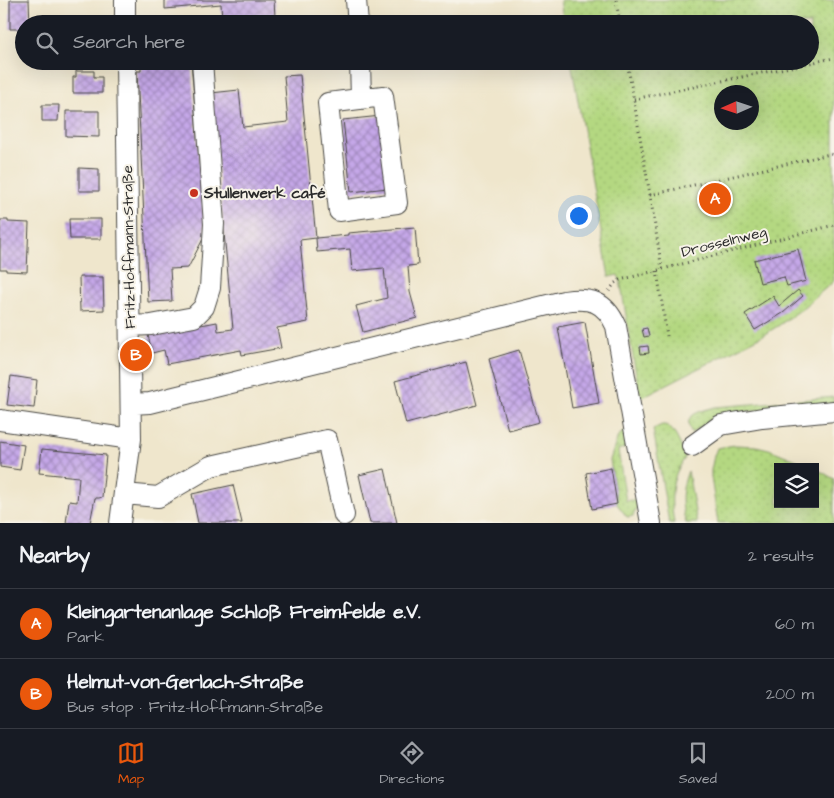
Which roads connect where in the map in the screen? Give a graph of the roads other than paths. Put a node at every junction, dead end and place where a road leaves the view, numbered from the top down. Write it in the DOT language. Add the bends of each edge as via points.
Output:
graph roads {
  1 [pos="125,0"];
  2 [pos="356,0"];
  3 [pos="125,15"];
  4 [pos="357,15"];
  5 [pos="126,70"];
  6 [pos="202,70"];
  7 [pos="360,70"];
  8 [pos="361,99"];
  9 [pos="130,326"];
  10 [pos="131,404"];
  11 [pos="834,412"];
  12 [pos="0,420"];
  13 [pos="131,439"];
  14 [pos="692,446"];
  15 [pos="124,494"];
  16 [pos="344,514"];
  17 [pos="120,523"];
  18 [pos="651,523"];
  1 -- 3 [label="street"];
  2 -- 4 [label="street"];
  5 -- 9 [label="street, Fritz-Hoffmann-Straße"];
  6 -- 9 [label="street" via="214,224 210,288 204,307 194,317"];
  7 -- 8 [label="street"];
  8 -- 8 [label="street" via="328,104 339,211 398,204 384,96"];
  9 -- 10 [label="street, Fritz-Hoffmann-Straße"];
  10 -- 13 [label="street, Fritz-Hoffmann-Straße"];
  10 -- 18 [label="street" via="150,403 564,301 594,301 607,311 616,326"];
  11 -- 14 [label="street" via="721,425"];
  12 -- 13 [label="street"];
  13 -- 15 [label="street, Fritz-Hoffmann-Straße"];
  15 -- 16 [label="street" via="158,496 211,466 328,440"];
  15 -- 17 [label="street, Fritz-Hoffmann-Straße"];
}
